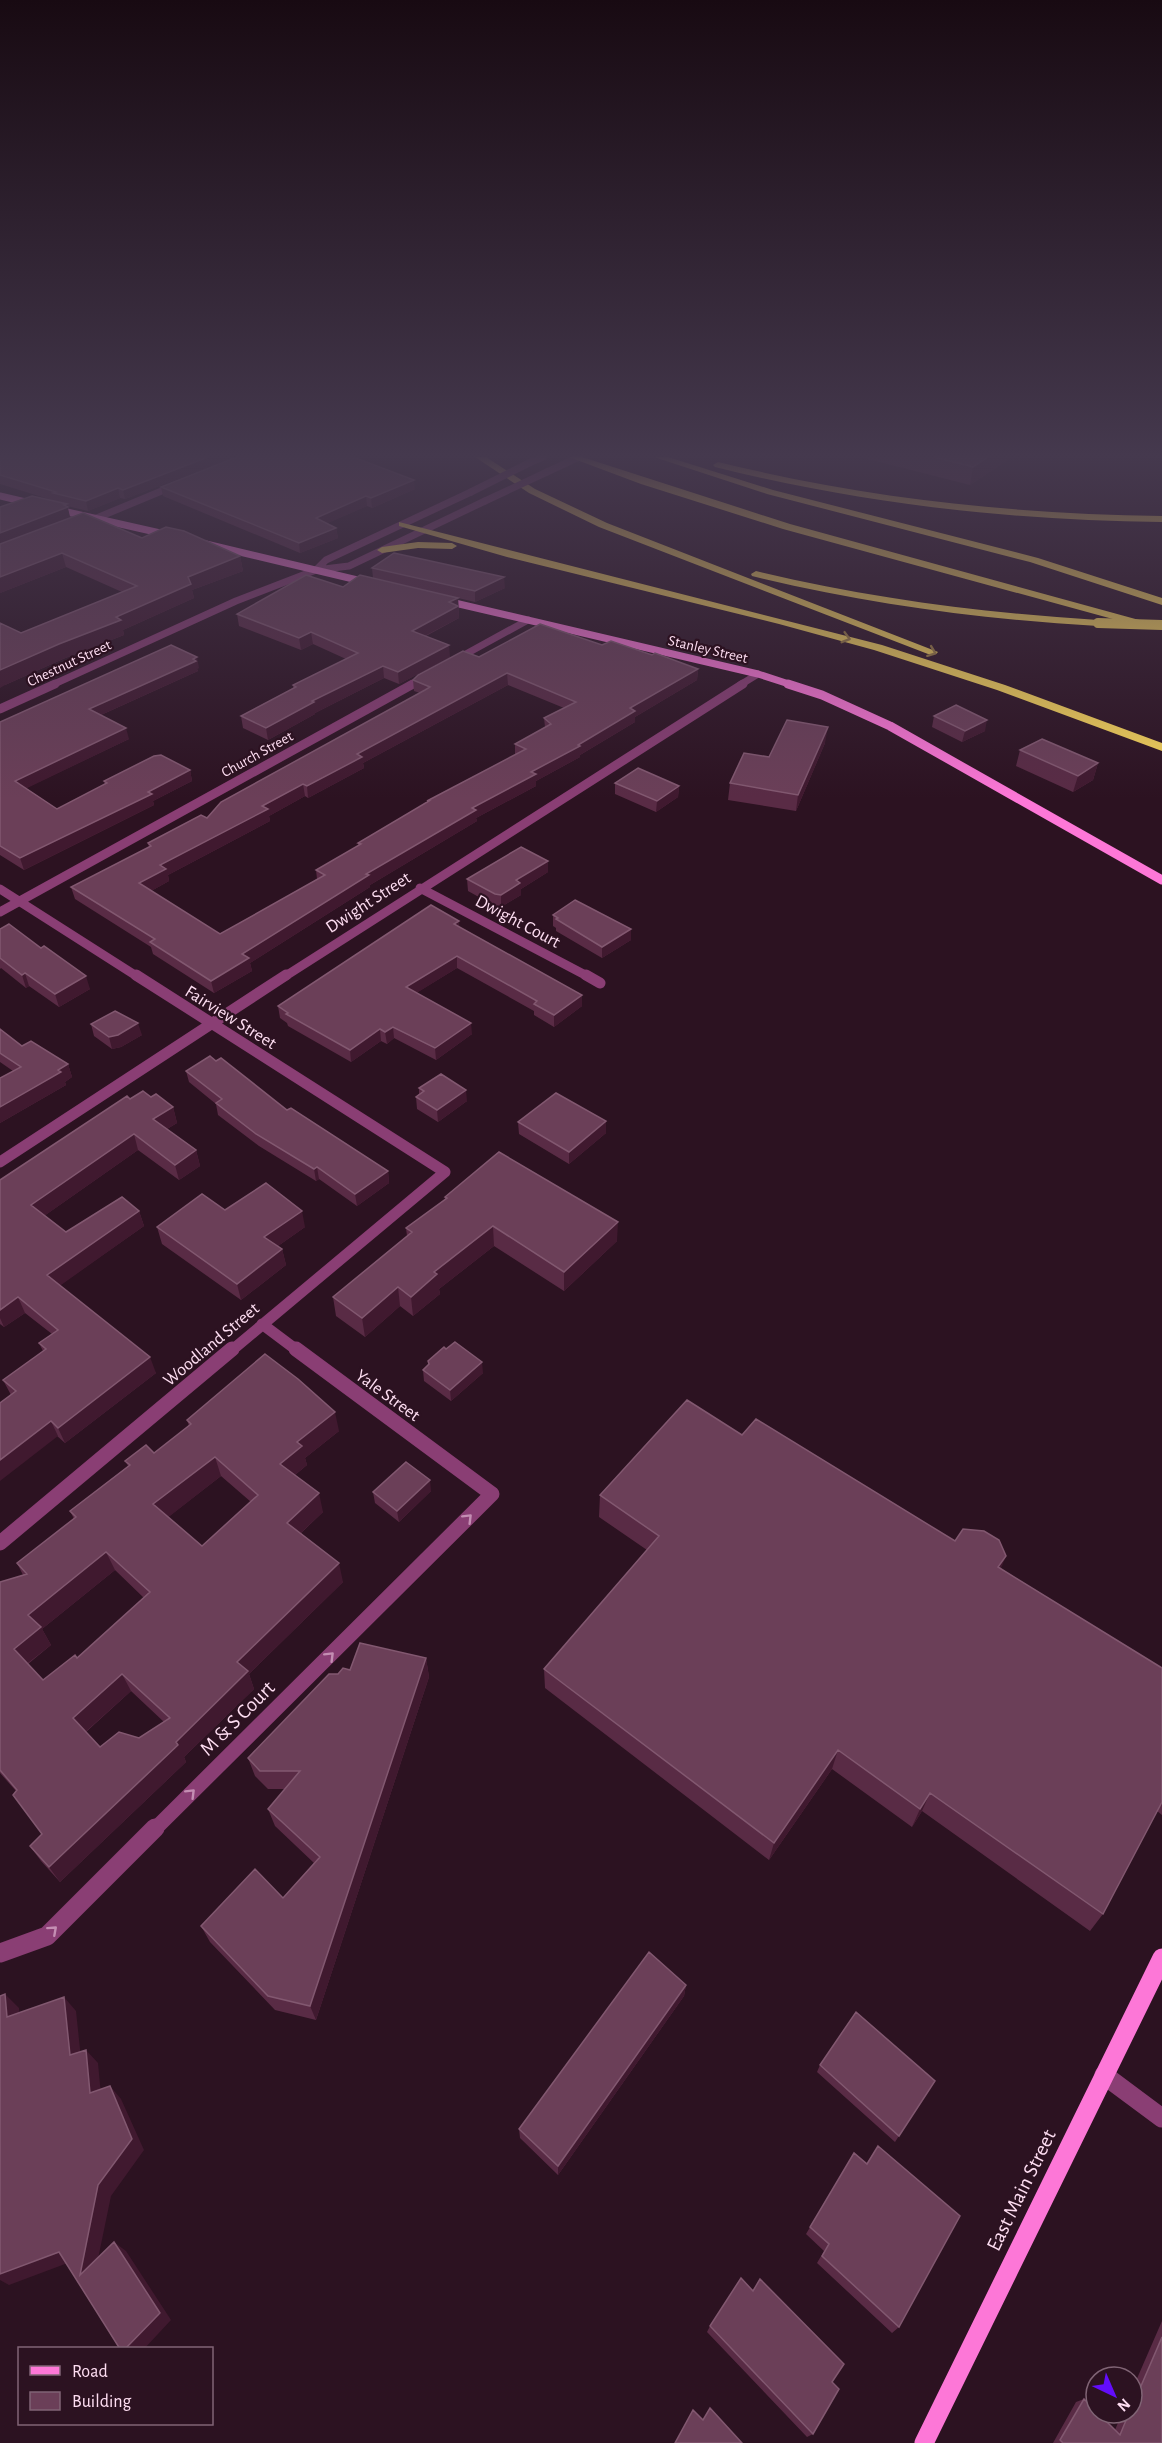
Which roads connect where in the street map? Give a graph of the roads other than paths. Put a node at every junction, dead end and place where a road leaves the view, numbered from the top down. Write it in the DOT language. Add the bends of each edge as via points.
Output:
graph roads {
  1 [pos="313,571"];
  2 [pos="320,571"];
  3 [pos="572,571"];
  4 [pos="721,571"];
  5 [pos="745,571"];
  6 [pos="951,571"];
  7 [pos="1068,571"];
  8 [pos="378,585"];
  9 [pos="438,599"];
  10 [pos="1162,602"];
  11 [pos="528,620"];
  12 [pos="1162,625"];
  13 [pos="1162,630"];
  14 [pos="449,664"];
  15 [pos="438,670"];
  16 [pos="758,674"];
  17 [pos="0,709"];
  18 [pos="1162,747"];
  19 [pos="1162,880"];
  20 [pos="420,888"];
  21 [pos="0,889"];
  22 [pos="20,901"];
  23 [pos="0,912"];
  24 [pos="600,983"];
  25 [pos="210,1024"];
  26 [pos="0,1161"];
  27 [pos="445,1172"];
  28 [pos="262,1324"];
  29 [pos="492,1494"];
  30 [pos="0,1543"];
  31 [pos="0,1953"];
  32 [pos="1162,1958"];
  33 [pos="1104,2075"];
  34 [pos="1162,2118"];
  35 [pos="924,2443"];
  1 -- 17 [label="street, Chestnut Street" via="219,609"];
  2 -- 8 [label="main road"];
  3 -- 18 [label="highway, one-way" via="858,642 971,677"];
  4 -- 18 [label="highway, one-way" via="1011,683"];
  5 -- 12 [label="highway, bridge" via="873,600 971,614"];
  6 -- 13 [label="highway"];
  7 -- 10 [label="highway"];
  9 -- 11 [label="main road, Stanley Street"];
  11 -- 14 [label="street"];
  11 -- 16 [label="main road, Stanley Street"];
  15 -- 22 [label="street, Church Street"];
  16 -- 19 [label="main road, Stanley Street" via="872,717"];
  16 -- 20 [label="street, Dwight Street"];
  20 -- 24 [label="street, Dwight Court"];
  20 -- 25 [label="street, Dwight Street"];
  21 -- 22 [label="street, Fairview Street"];
  22 -- 23 [label="street, Church Street"];
  22 -- 25 [label="street, Fairview Street"];
  25 -- 26 [label="street, Dwight Street"];
  25 -- 27 [label="street, Fairview Street"];
  27 -- 28 [label="street, Woodland Street"];
  28 -- 29 [label="street, Yale Street"];
  28 -- 30 [label="street, Woodland Street"];
  31 -- 29 [label="street, M & S Court, one-way" via="47,1936"];
  32 -- 33 [label="main road, East Main Street"];
  33 -- 34 [label="street"];
  33 -- 35 [label="main road, East Main Street"];
}
